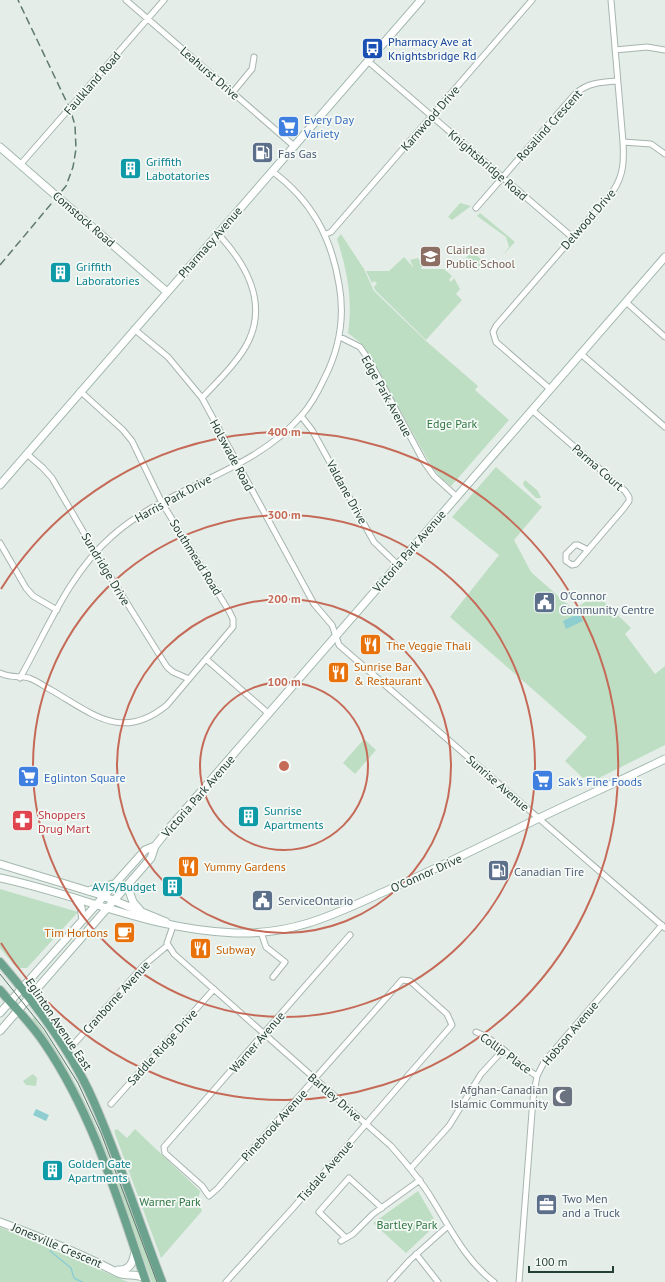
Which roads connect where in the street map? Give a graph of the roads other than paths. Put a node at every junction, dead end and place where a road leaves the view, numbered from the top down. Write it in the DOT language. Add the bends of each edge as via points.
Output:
graph roads {
  1 [pos="126,0"];
  2 [pos="164,0"];
  3 [pos="421,0"];
  4 [pos="532,0"];
  5 [pos="611,0"];
  6 [pos="148,19"];
  7 [pos="615,50"];
  8 [pos="665,50"];
  9 [pos="254,57"];
  10 [pos="369,62"];
  11 [pos="617,81"];
  12 [pos="233,92"];
  13 [pos="431,116"];
  14 [pos="623,142"];
  15 [pos="294,146"];
  16 [pos="0,147"];
  17 [pos="665,154"];
  18 [pos="20,165"];
  19 [pos="272,171"];
  20 [pos="502,178"];
  21 [pos="476,208"];
  22 [pos="326,234"];
  23 [pos="218,235"];
  24 [pos="572,237"];
  25 [pos="665,257"];
  26 [pos="167,292"];
  27 [pos="626,302"];
  28 [pos="134,329"];
  29 [pos="340,337"];
  30 [pos="665,337"];
  31 [pos="581,354"];
  32 [pos="550,389"];
  33 [pos="80,391"];
  34 [pos="202,398"];
  35 [pos="532,410"];
  36 [pos="301,416"];
  37 [pos="665,427"];
  38 [pos="27,454"];
  39 [pos="236,464"];
  40 [pos="0,485"];
  41 [pos="456,496"];
  42 [pos="162,503"];
  43 [pos="0,543"];
  44 [pos="588,550"];
  45 [pos="94,552"];
  46 [pos="398,564"];
  47 [pos="57,610"];
  48 [pos="337,634"];
  49 [pos="206,659"];
  50 [pos="0,673"];
  51 [pos="20,678"];
  52 [pos="189,679"];
  53 [pos="269,714"];
  54 [pos="665,760"];
  55 [pos="538,818"];
  56 [pos="154,846"];
  57 [pos="0,864"];
  58 [pos="0,878"];
  59 [pos="116,883"];
  60 [pos="127,885"];
  61 [pos="85,890"];
  62 [pos="104,896"];
  63 [pos="76,899"];
  64 [pos="114,900"];
  65 [pos="97,905"];
  66 [pos="106,908"];
  67 [pos="141,911"];
  68 [pos="83,920"];
  69 [pos="173,926"];
  70 [pos="664,927"];
  71 [pos="261,932"];
  72 [pos="350,935"];
  73 [pos="168,945"];
  74 [pos="0,962"];
  75 [pos="273,976"];
  76 [pos="22,988"];
  77 [pos="214,989"];
  78 [pos="0,990"];
  79 [pos="29,998"];
  80 [pos="10,1001"];
  81 [pos="18,1011"];
  82 [pos="0,1013"];
  83 [pos="451,1021"];
  84 [pos="0,1031"];
  85 [pos="476,1032"];
  86 [pos="264,1034"];
  87 [pos="66,1050"];
  88 [pos="503,1050"];
  89 [pos="537,1076"];
  90 [pos="315,1079"];
  91 [pos="111,1104"];
  92 [pos="366,1124"];
  93 [pos="411,1168"];
  94 [pos="420,1180"];
  95 [pos="209,1196"];
  96 [pos="382,1208"];
  97 [pos="0,1222"];
  98 [pos="448,1226"];
  99 [pos="135,1252"];
  100 [pos="416,1254"];
  101 [pos="114,1270"];
  102 [pos="145,1280"];
  103 [pos="162,1282"];
  104 [pos="226,1282"];
  105 [pos="390,1282"];
  106 [pos="438,1282"];
  107 [pos="494,1282"];
  108 [pos="519,1282"];
  1 -- 6 [label="street, Leahurst Drive"];
  2 -- 6 [label="street, Faulkland Road"];
  3 -- 10 [label="main road, Pharmacy Avenue"];
  4 -- 13 [label="street, Karnwood Drive"];
  5 -- 7 [label="street, Delwood Drive"];
  6 -- 12 [label="street, Leahurst Drive"];
  6 -- 18 [label="street, Faulkland Road"];
  7 -- 8 [label="street" via="646,46"];
  7 -- 11 [label="street, Delwood Drive"];
  9 -- 12 [label="street" via="252,69"];
  10 -- 13 [label="street, Knightsbridge Road"];
  10 -- 15 [label="main road, Pharmacy Avenue"];
  11 -- 14 [label="street, Delwood Drive"];
  11 -- 20 [label="street, Rosalind Crescent" via="591,84 579,90"];
  12 -- 15 [label="street, Leahurst Drive"];
  13 -- 20 [label="street, Knightsbridge Road"];
  13 -- 22 [label="street, Karnwood Drive" via="331,232"];
  14 -- 17 [label="street" via="646,143"];
  14 -- 24 [label="street, Delwood Drive" via="623,172 617,185"];
  15 -- 19 [label="main road, Pharmacy Avenue"];
  16 -- 18 [label="main road, Comstock Road"];
  18 -- 26 [label="main road, Comstock Road"];
  19 -- 22 [label="street" via="305,201"];
  19 -- 23 [label="main road, Pharmacy Avenue"];
  20 -- 21 [label="street, Rosalind Crescent"];
  20 -- 24 [label="street, Knightsbridge Road"];
  22 -- 29 [label="street" via="336,261 341,295"];
  23 -- 26 [label="main road, Pharmacy Avenue"];
  23 -- 34 [label="street" via="240,261 251,282 255,306 249,340 242,352"];
  24 -- 32 [label="street, Delwood Drive" via="493,332 496,342"];
  25 -- 27 [label="main road, Victoria Park Avenue"];
  26 -- 28 [label="main road, Pharmacy Avenue"];
  27 -- 30 [label="street"];
  27 -- 31 [label="main road, Victoria Park Avenue"];
  28 -- 33 [label="main road, Pharmacy Avenue"];
  28 -- 34 [label="street, Holswade Road" via="168,357"];
  29 -- 36 [label="street, Harris Park Drive" via="316,396"];
  29 -- 41 [label="street, Edge Park Avenue" via="360,347 424,462 434,476"];
  31 -- 32 [label="main road, Victoria Park Avenue"];
  31 -- 37 [label="street"];
  32 -- 35 [label="main road, Victoria Park Avenue"];
  33 -- 38 [label="main road, Pharmacy Avenue"];
  33 -- 42 [label="street, Southmead Road" via="132,441"];
  34 -- 39 [label="street, Holswade Road"];
  35 -- 41 [label="main road, Victoria Park Avenue"];
  35 -- 44 [label="street, Parma Court" via="629,497 627,504"];
  36 -- 39 [label="street, Harris Park Drive" via="276,440"];
  36 -- 46 [label="street, Valdane Drive" via="312,430 374,542"];
  38 -- 40 [label="main road, Pharmacy Avenue"];
  38 -- 45 [label="street, Sundridge Drive" via="52,478"];
  39 -- 42 [label="street, Harris Park Drive"];
  39 -- 48 [label="street, Holswade Road" via="314,604"];
  41 -- 46 [label="main road, Victoria Park Avenue"];
  42 -- 45 [label="street, Harris Park Drive" via="122,527"];
  42 -- 49 [label="street, Southmead Road" via="233,619 233,627 229,633"];
  43 -- 47 [label="street" via="26,588 33,596"];
  44 -- 44 [label="street, Parma Court" via="575,545 566,554 566,561 572,565 576,564"];
  45 -- 47 [label="street, Harris Park Drive"];
  45 -- 52 [label="street, Sundridge Drive" via="168,667"];
  46 -- 48 [label="main road, Victoria Park Avenue"];
  47 -- 51 [label="street, Harris Park Drive"];
  48 -- 53 [label="main road, Victoria Park Avenue"];
  48 -- 55 [label="street, Sunrise Avenue" via="339,645"];
  49 -- 52 [label="street, Southmead Road"];
  49 -- 53 [label="street"];
  50 -- 51 [label="street, Southmead Road" via="9,678"];
  51 -- 52 [label="street, Southmead Road" via="28,678 107,721 123,723 143,721 154,715 167,705"];
  53 -- 56 [label="main road, Victoria Park Avenue"];
  54 -- 55 [label="main road, O'Connor Drive"];
  55 -- 70 [label="street, Sunrise Avenue"];
  55 -- 71 [label="main road, O'Connor Drive" via="454,861 336,914 289,929"];
  56 -- 59 [label="main road, Victoria Park Avenue" via="145,850"];
  56 -- 60 [label="main road, Victoria Park Avenue" via="151,858"];
  57 -- 61 [label="main road"];
  58 -- 63 [label="main road"];
  59 -- 61 [label="main road" via="99,890"];
  59 -- 62 [label="main road, Victoria Park Avenue"];
  60 -- 64 [label="main road, Victoria Park Avenue"];
  60 -- 67 [label="main road" via="133,902"];
  61 -- 62 [label="main road"];
  62 -- 64 [label="main road"];
  62 -- 65 [label="main road, Victoria Park Avenue"];
  63 -- 65 [label="main road"];
  63 -- 68 [label="main road" via="81,907"];
  64 -- 66 [label="main road, Victoria Park Avenue"];
  64 -- 67 [label="main road, O'Connor Drive"];
  65 -- 66 [label="main road"];
  65 -- 68 [label="main road, Victoria Park Avenue"];
  66 -- 69 [label="main road, O'Connor Drive"];
  66 -- 79 [label="main road, Victoria Park Avenue"];
  67 -- 69 [label="main road, O'Connor Drive"];
  68 -- 76 [label="main road, Victoria Park Avenue"];
  69 -- 71 [label="main road, O'Connor Drive" via="230,932"];
  69 -- 73 [label="street"];
  70 -- 89 [label="street, Hobson Avenue" via="544,1062"];
  71 -- 75 [label="street" via="266,947 285,962"];
  72 -- 86 [label="street, Warner Avenue"];
  73 -- 77 [label="street, Bartley Drive" via="174,954"];
  73 -- 87 [label="street, Cranborne Avenue" via="144,965"];
  74 -- 76 [label="main road, Eglinton Avenue East"];
  76 -- 79 [label="main road, Eglinton Avenue East"];
  76 -- 80 [label="main road, Victoria Park Avenue"];
  77 -- 86 [label="street, Bartley Drive"];
  77 -- 91 [label="street, Saddle Ridge Drive"];
  78 -- 80 [label="main road, Eglinton Avenue East"];
  79 -- 81 [label="main road, Victoria Park Avenue"];
  79 -- 87 [label="main road, Eglinton Avenue East"];
  80 -- 81 [label="main road, Eglinton Avenue East"];
  80 -- 82 [label="main road, Victoria Park Avenue"];
  81 -- 84 [label="main road, Victoria Park Avenue"];
  81 -- 99 [label="main road, Eglinton Avenue East" via="45,1043 82,1108 114,1188"];
  83 -- 90 [label="street, Pinebrook Avenue" via="447,1014 410,981 402,980"];
  83 -- 92 [label="street, Tisdale Avenue" via="449,1029"];
  85 -- 88 [label="street, Collip Place" via="486,1036"];
  86 -- 90 [label="street, Bartley Drive"];
  86 -- 95 [label="street, Warner Avenue" via="164,1147 165,1153 202,1186"];
  87 -- 103 [label="main road, Eglinton Avenue East" via="93,1100"];
  88 -- 89 [label="street, Collip Place"];
  88 -- 93 [label="street" via="481,1074 449,1126"];
  89 -- 108 [label="street, Hobson Avenue"];
  90 -- 92 [label="street, Bartley Drive"];
  90 -- 95 [label="street, Pinebrook Avenue"];
  92 -- 93 [label="street, Bartley Drive"];
  92 -- 104 [label="street, Tisdale Avenue"];
  93 -- 94 [label="street, Bartley Drive"];
  94 -- 96 [label="street"];
  94 -- 98 [label="street, Bartley Drive"];
  96 -- 96 [label="street" via="343,1240 319,1212 349,1178"];
  97 -- 101 [label="main road, Jonesville Crescent"];
  98 -- 100 [label="street"];
  98 -- 107 [label="street, Bartley Drive" via="468,1256"];
  99 -- 101 [label="main road, Jonesville Crescent" via="128,1269"];
  99 -- 102 [label="main road, Eglinton Avenue East"];
  100 -- 105 [label="street"];
  100 -- 106 [label="street"];
  101 -- 102 [label="main road, Jonesville Crescent" via="121,1274 140,1275"];
}
